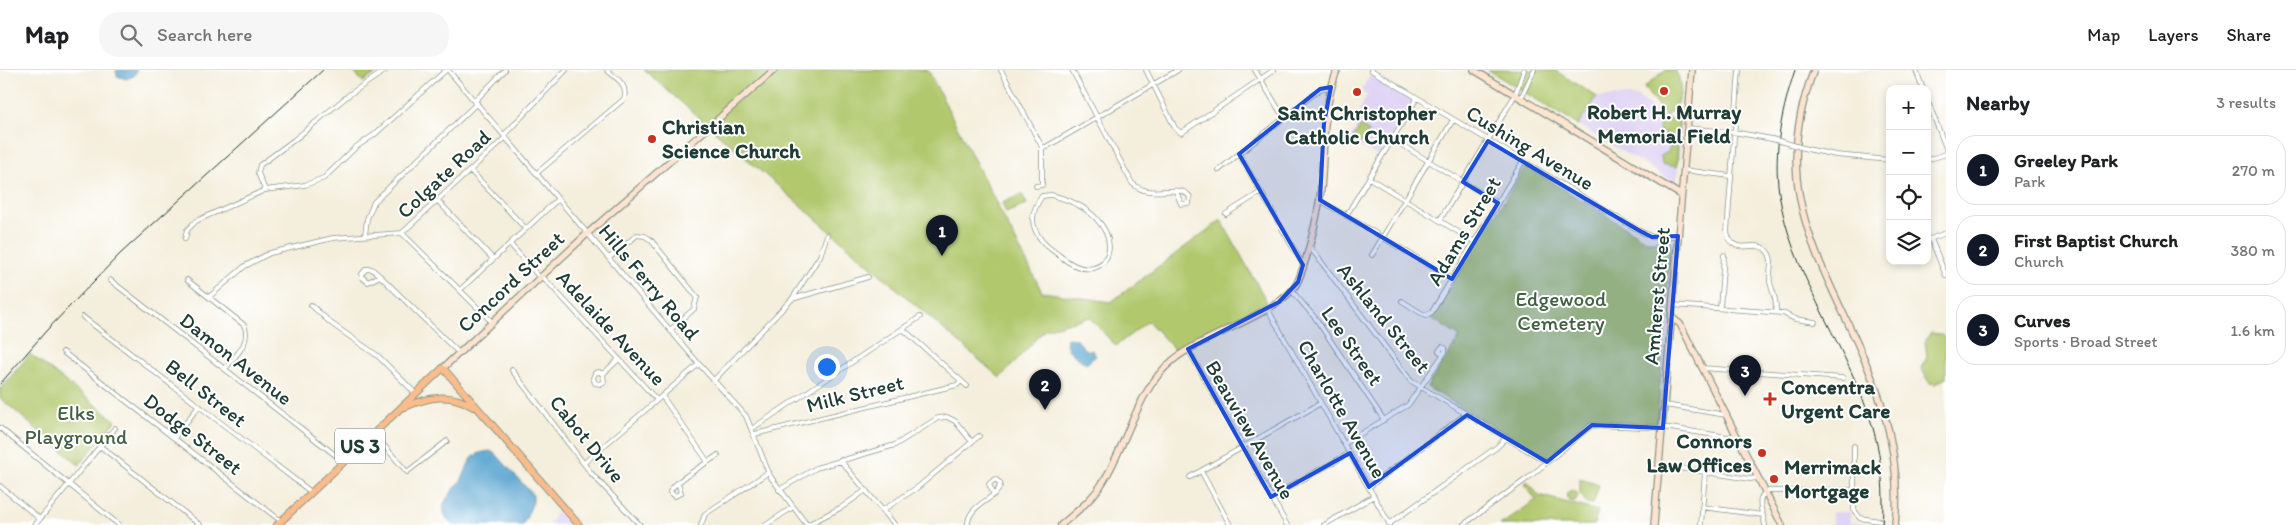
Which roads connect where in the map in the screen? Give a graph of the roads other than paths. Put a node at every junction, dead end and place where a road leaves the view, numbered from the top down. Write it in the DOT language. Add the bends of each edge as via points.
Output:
graph roads {
  1 [pos="386,70"];
  2 [pos="447,70"];
  3 [pos="505,70"];
  4 [pos="566,70"];
  5 [pos="607,70"];
  6 [pos="774,70"];
  7 [pos="1001,70"];
  8 [pos="1072,70"];
  9 [pos="1146,70"];
  10 [pos="1178,70"];
  11 [pos="1255,70"];
  12 [pos="1274,70"];
  13 [pos="1337,70"];
  14 [pos="1371,70"];
  15 [pos="1474,70"];
  16 [pos="1524,70"];
  17 [pos="1534,70"];
  18 [pos="1692,70"];
  19 [pos="1739,70"];
  20 [pos="1814,70"];
  21 [pos="1916,70"];
  22 [pos="1261,80"];
  23 [pos="1153,85"];
  24 [pos="1922,85"];
  25 [pos="1331,87"];
  26 [pos="1515,95"];
  27 [pos="1417,98"];
  28 [pos="1522,98"];
  29 [pos="476,102"];
  30 [pos="1931,109"];
  31 [pos="1096,117"];
  32 [pos="1284,118"];
  33 [pos="1453,120"];
  34 [pos="1687,128"];
  35 [pos="1734,132"];
  36 [pos="505,136"];
  37 [pos="1392,139"];
  38 [pos="1488,141"];
  39 [pos="1042,147"];
  40 [pos="1946,147"];
  41 [pos="1239,154"];
  42 [pos="1946,154"];
  43 [pos="1931,159"];
  44 [pos="1886,160"];
  45 [pos="1428,161"];
  46 [pos="1523,161"];
  47 [pos="470,170"];
  48 [pos="1219,170"];
  49 [pos="1684,170"];
  50 [pos="537,173"];
  51 [pos="1730,176"];
  52 [pos="1369,178"];
  53 [pos="1463,182"];
  54 [pos="1042,185"];
  55 [pos="1036,186"];
  56 [pos="265,190"];
  57 [pos="1176,191"];
  58 [pos="1262,192"];
  59 [pos="1681,195"];
  60 [pos="1042,196"];
  61 [pos="558,199"];
  62 [pos="1405,199"];
  63 [pos="438,200"];
  64 [pos="1320,200"];
  65 [pos="1498,203"];
  66 [pos="1226,214"];
  67 [pos="1346,216"];
  68 [pos="1440,220"];
  69 [pos="526,229"];
  70 [pos="402,232"];
  71 [pos="588,233"];
  72 [pos="1946,233"];
  73 [pos="365,235"];
  74 [pos="827,235"];
  75 [pos="1678,236"];
  76 [pos="1382,238"];
  77 [pos="185,239"];
  78 [pos="1931,239"];
  79 [pos="1475,242"];
  80 [pos="510,244"];
  81 [pos="1931,244"];
  82 [pos="1308,245"];
  83 [pos="1372,255"];
  84 [pos="1724,255"];
  85 [pos="609,258"];
  86 [pos="493,259"];
  87 [pos="1303,264"];
  88 [pos="380,276"];
  89 [pos="868,276"];
  90 [pos="1946,276"];
  91 [pos="541,277"];
  92 [pos="1452,279"];
  93 [pos="110,280"];
  94 [pos="188,280"];
  95 [pos="461,289"];
  96 [pos="1292,291"];
  97 [pos="209,297"];
  98 [pos="792,298"];
  99 [pos="1402,301"];
  100 [pos="311,305"];
  101 [pos="1672,305"];
  102 [pos="1267,308"];
  103 [pos="1720,308"];
  104 [pos="1776,312"];
  105 [pos="83,317"];
  106 [pos="920,317"];
  107 [pos="1671,318"];
  108 [pos="1815,322"];
  109 [pos="492,323"];
  110 [pos="903,329"];
  111 [pos="670,330"];
  112 [pos="1188,349"];
  113 [pos="63,352"];
  114 [pos="459,353"];
  115 [pos="1443,354"];
  116 [pos="619,359"];
  117 [pos="699,364"];
  118 [pos="443,368"];
  119 [pos="1702,368"];
  120 [pos="225,369"];
  121 [pos="512,370"];
  122 [pos="603,374"];
  123 [pos="1843,378"];
  124 [pos="714,380"];
  125 [pos="961,380"];
  126 [pos="967,386"];
  127 [pos="1420,387"];
  128 [pos="416,394"];
  129 [pos="662,396"];
  130 [pos="658,400"];
  131 [pos="1321,403"];
  132 [pos="1665,405"];
  133 [pos="199,406"];
  134 [pos="399,410"];
  135 [pos="479,410"];
  136 [pos="1466,414"];
  137 [pos="1726,415"];
  138 [pos="1384,420"];
  139 [pos="0,428"];
  140 [pos="115,428"];
  141 [pos="753,428"];
  142 [pos="1663,428"];
  143 [pos="374,434"];
  144 [pos="755,434"];
  145 [pos="1736,435"];
  146 [pos="979,436"];
  147 [pos="174,438"];
  148 [pos="1506,438"];
  149 [pos="446,441"];
  150 [pos="972,442"];
  151 [pos="1344,444"];
  152 [pos="100,446"];
  153 [pos="1854,446"];
  154 [pos="1242,448"];
  155 [pos="1350,454"];
  156 [pos="718,455"];
  157 [pos="840,460"];
  158 [pos="344,462"];
  159 [pos="708,462"];
  160 [pos="1547,462"];
  161 [pos="584,463"];
  162 [pos="1660,465"];
  163 [pos="1201,471"];
  164 [pos="769,472"];
  165 [pos="1705,472"];
  166 [pos="1190,477"];
  167 [pos="1757,478"];
  168 [pos="678,482"];
  169 [pos="68,484"];
  170 [pos="0,486"];
  171 [pos="1369,487"];
  172 [pos="779,490"];
  173 [pos="866,490"];
  174 [pos="1853,490"];
  175 [pos="311,492"];
  176 [pos="1765,492"];
  177 [pos="993,493"];
  178 [pos="1374,496"];
  179 [pos="1271,497"];
  180 [pos="1702,506"];
  181 [pos="793,507"];
  182 [pos="883,510"];
  183 [pos="1763,515"];
  184 [pos="40,519"];
  185 [pos="1880,521"];
  186 [pos="279,523"];
  187 [pos="701,524"];
  188 [pos="35,525"];
  189 [pos="119,525"];
  190 [pos="200,525"];
  191 [pos="579,525"];
  192 [pos="640,525"];
  193 [pos="766,525"];
  194 [pos="807,525"];
  195 [pos="895,525"];
  196 [pos="968,525"];
  197 [pos="1061,525"];
  198 [pos="1230,525"];
  199 [pos="1287,525"];
  200 [pos="1324,525"];
  201 [pos="1390,525"];
  202 [pos="1463,525"];
  203 [pos="1654,525"];
  204 [pos="1701,525"];
  205 [pos="1765,525"];
  206 [pos="1782,525"];
  207 [pos="1895,525"];
  1 -- 56 [label="street" via="260,165 258,173"];
  2 -- 29 [label="street, Hills Ferry Road"];
  2 -- 56 [label="street" via="324,178 305,185"];
  3 -- 29 [label="street"];
  4 -- 36 [label="street, Colgate Road"];
  5 -- 50 [label="street" via="624,86 624,99"];
  6 -- 71 [label="main road, Concord Street"];
  7 -- 39 [label="street"];
  8 -- 31 [label="street"];
  9 -- 23 [label="street"];
  10 -- 23 [label="street"];
  11 -- 22 [label="street"];
  12 -- 22 [label="street"];
  13 -- 25 [label="main road"];
  14 -- 27 [label="street, Cushing Avenue"];
  15 -- 26 [label="main road"];
  16 -- 26 [label="street"];
  17 -- 28 [label="street"];
  18 -- 34 [label="main road, Amherst Street"];
  19 -- 35 [label="street"];
  20 -- 207 [label="main road" via="1803,103 1797,137 1796,174 1801,206 1812,244 1885,415 1894,465"];
  21 -- 24 [label="street"];
  22 -- 23 [label="street" via="1181,133 1175,128"];
  22 -- 32 [label="street"];
  23 -- 31 [label="street"];
  25 -- 32 [label="street" via="1320,90"];
  25 -- 64 [label="main road" via="1322,137"];
  26 -- 28 [label="main road"];
  26 -- 38 [label="street"];
  27 -- 33 [label="street, Cushing Avenue"];
  27 -- 37 [label="street"];
  28 -- 59 [label="main road"];
  29 -- 36 [label="street, Hills Ferry Road"];
  29 -- 73 [label="street" via="374,202"];
  30 -- 40 [label="street"];
  31 -- 39 [label="street"];
  31 -- 57 [label="street" via="1135,187 1146,192"];
  32 -- 41 [label="street"];
  33 -- 38 [label="street, Cushing Avenue"];
  33 -- 45 [label="street"];
  34 -- 35 [label="street"];
  34 -- 49 [label="main road, Amherst Street"];
  35 -- 44 [label="street, bridge" via="1836,155"];
  35 -- 51 [label="street"];
  36 -- 47 [label="street, Colgate Road"];
  36 -- 50 [label="street, Hills Ferry Road"];
  37 -- 45 [label="street"];
  37 -- 52 [label="street"];
  38 -- 46 [label="street, Cushing Avenue"];
  38 -- 53 [label="street"];
  39 -- 54 [label="street"];
  41 -- 48 [label="street"];
  41 -- 58 [label="street"];
  42 -- 43 [label="street"];
  45 -- 53 [label="street"];
  45 -- 62 [label="street"];
  46 -- 65 [label="street, Adams Street"];
  46 -- 75 [label="street, Cushing Avenue" via="1648,236"];
  47 -- 63 [label="street, Colgate Road"];
  47 -- 69 [label="street"];
  49 -- 51 [label="street"];
  49 -- 59 [label="main road, Amherst Street"];
  50 -- 61 [label="street, Hills Ferry Road"];
  51 -- 104 [label="street" via="1728,236 1737,246 1761,247 1767,252 1772,261 1770,281 1777,299"];
  52 -- 62 [label="street"];
  52 -- 67 [label="street"];
  53 -- 65 [label="street"];
  53 -- 68 [label="street"];
  54 -- 55 [label="street"];
  54 -- 60 [label="street"];
  56 -- 77 [label="street" via="196,221 187,230"];
  58 -- 66 [label="street"];
  58 -- 87 [label="street"];
  59 -- 75 [label="main road, Amherst Street"];
  60 -- 60 [label="street" via="1032,216 1033,225 1044,243 1078,268 1092,268 1106,260 1110,239 1096,217 1073,202 1051,195"];
  61 -- 69 [label="street"];
  61 -- 71 [label="street, Hills Ferry Road"];
  62 -- 68 [label="street"];
  62 -- 76 [label="street"];
  63 -- 70 [label="street, Colgate Road"];
  63 -- 86 [label="street"];
  64 -- 67 [label="street"];
  64 -- 82 [label="main road"];
  65 -- 79 [label="street, Adams Street"];
  67 -- 76 [label="street"];
  68 -- 79 [label="street"];
  69 -- 80 [label="street"];
  70 -- 73 [label="street"];
  70 -- 95 [label="street"];
  71 -- 85 [label="street, Hills Ferry Road"];
  71 -- 91 [label="main road, Concord Street"];
  72 -- 78 [label="street"];
  73 -- 97 [label="street" via="333,238 270,253 245,266"];
  74 -- 98 [label="street" via="820,256"];
  75 -- 101 [label="main road, Amherst Street"];
  76 -- 83 [label="street"];
  76 -- 92 [label="street"];
  79 -- 92 [label="street, Adams Street"];
  80 -- 86 [label="street"];
  80 -- 91 [label="street, Adelaide Avenue"];
  81 -- 90 [label="street"];
  82 -- 87 [label="main road"];
  82 -- 127 [label="street, Ashland Street" via="1405,375"];
  84 -- 103 [label="street"];
  85 -- 111 [label="street, Hills Ferry Road"];
  85 -- 111 [label="street" via="637,235 651,240 697,297 694,309"];
  86 -- 95 [label="street"];
  87 -- 96 [label="main road"];
  88 -- 88 [label="street" via="370,269 362,274 368,282"];
  88 -- 114 [label="street"];
  89 -- 98 [label="street"];
  91 -- 109 [label="main road, Concord Street"];
  91 -- 116 [label="street, Adelaide Avenue"];
  92 -- 99 [label="street, Adams Street" via="1427,315"];
  93 -- 120 [label="street, Damon Avenue"];
  94 -- 97 [label="street"];
  95 -- 109 [label="street"];
  96 -- 102 [label="main road"];
  96 -- 138 [label="street, Lee Street" via="1316,319"];
  97 -- 120 [label="street" via="244,325 247,332 247,340"];
  98 -- 124 [label="street"];
  100 -- 128 [label="street" via="378,356"];
  101 -- 103 [label="street"];
  101 -- 107 [label="main road, Amherst Street"];
  102 -- 112 [label="main road"];
  102 -- 131 [label="street, Charlotte Avenue"];
  103 -- 104 [label="street"];
  104 -- 108 [label="street"];
  105 -- 133 [label="street, Bell Street"];
  106 -- 110 [label="street"];
  107 -- 119 [label="main road" via="1680,324"];
  107 -- 132 [label="main road, Amherst Street"];
  109 -- 114 [label="main road, Concord Street"];
  110 -- 125 [label="street"];
  110 -- 141 [label="street"];
  111 -- 117 [label="street, Hills Ferry Road"];
  112 -- 154 [label="street, Beauview Avenue"];
  112 -- 197 [label="main road" via="1170,362 1153,383 1098,490"];
  113 -- 147 [label="street, Dodge Street"];
  114 -- 118 [label="main road, Concord Street"];
  115 -- 127 [label="street"];
  116 -- 122 [label="street"];
  116 -- 130 [label="street, Adelaide Avenue"];
  117 -- 124 [label="street, Hills Ferry Road"];
  117 -- 129 [label="street"];
  118 -- 128 [label="main road, Concord Street / US 3"];
  118 -- 135 [label="main road"];
  119 -- 123 [label="street"];
  119 -- 137 [label="main road"];
  120 -- 158 [label="street, Damon Avenue"];
  121 -- 161 [label="street, Cabot Drive"];
  124 -- 141 [label="street, Hills Ferry Road"];
  125 -- 126 [label="street"];
  125 -- 144 [label="street, Milk Street" via="956,385"];
  127 -- 136 [label="street, Ashland Street"];
  127 -- 138 [label="street" via="1408,405"];
  128 -- 134 [label="main road, Concord Street / US 3"];
  129 -- 130 [label="street"];
  129 -- 159 [label="street"];
  130 -- 161 [label="street"];
  131 -- 151 [label="street, Charlotte Avenue"];
  131 -- 154 [label="street"];
  132 -- 137 [label="street"];
  132 -- 142 [label="main road, Amherst Street"];
  133 -- 147 [label="street"];
  133 -- 175 [label="street, Bell Street"];
  134 -- 135 [label="main road" via="423,399 444,397"];
  134 -- 143 [label="main road, Concord Street / US 3"];
  135 -- 191 [label="main road"];
  136 -- 148 [label="street, Ashland Street"];
  136 -- 171 [label="street"];
  137 -- 145 [label="main road"];
  138 -- 151 [label="street"];
  139 -- 169 [label="street"];
  140 -- 152 [label="street"];
  141 -- 144 [label="street, Hills Ferry Road"];
  142 -- 145 [label="street" via="1725,437"];
  142 -- 160 [label="street" via="1592,425"];
  142 -- 162 [label="main road, Amherst Street"];
  143 -- 149 [label="street" via="406,472"];
  143 -- 158 [label="main road, Concord Street / US 3"];
  144 -- 164 [label="street, Hills Ferry Road"];
  145 -- 167 [label="main road"];
  146 -- 150 [label="street"];
  147 -- 186 [label="street, Dodge Street"];
  148 -- 160 [label="street, Ashland Street"];
  148 -- 201 [label="street"];
  150 -- 157 [label="street" via="955,421 942,417 895,445"];
  150 -- 182 [label="street" via="918,487"];
  151 -- 155 [label="street, Charlotte Avenue"];
  152 -- 169 [label="street"];
  152 -- 190 [label="street"];
  153 -- 174 [label="street"];
  154 -- 163 [label="street"];
  154 -- 179 [label="street, Beauview Avenue"];
  155 -- 171 [label="street, Charlotte Avenue"];
  155 -- 179 [label="street"];
  156 -- 159 [label="street"];
  157 -- 172 [label="street" via="816,468"];
  157 -- 173 [label="street"];
  158 -- 175 [label="main road, Concord Street / US 3"];
  159 -- 168 [label="street"];
  160 -- 202 [label="street"];
  161 -- 192 [label="street, Cabot Drive"];
  162 -- 165 [label="street"];
  162 -- 203 [label="main road, Amherst Street"];
  163 -- 166 [label="street"];
  163 -- 198 [label="street"];
  164 -- 172 [label="street, Hills Ferry Road"];
  164 -- 187 [label="street" via="705,514"];
  165 -- 167 [label="street"];
  165 -- 180 [label="street"];
  167 -- 176 [label="main road"];
  169 -- 184 [label="street"];
  169 -- 189 [label="street"];
  170 -- 184 [label="street"];
  171 -- 178 [label="street, Charlotte Avenue"];
  172 -- 181 [label="street, Hills Ferry Road"];
  173 -- 182 [label="street"];
  173 -- 194 [label="street"];
  174 -- 176 [label="street" via="1775,489"];
  174 -- 185 [label="street" via="1857,515"];
  175 -- 186 [label="main road, Concord Street / US 3"];
  176 -- 183 [label="street" via="1760,499"];
  176 -- 206 [label="main road"];
  177 -- 196 [label="street" via="971,512"];
  178 -- 200 [label="street"];
  178 -- 201 [label="street, Charlotte Avenue"];
  179 -- 199 [label="street, Beauview Avenue"];
  180 -- 183 [label="street"];
  180 -- 204 [label="street"];
  181 -- 193 [label="street"];
  181 -- 194 [label="street, Hills Ferry Road"];
  182 -- 195 [label="street"];
  183 -- 205 [label="street"];
  184 -- 188 [label="street"];
}
